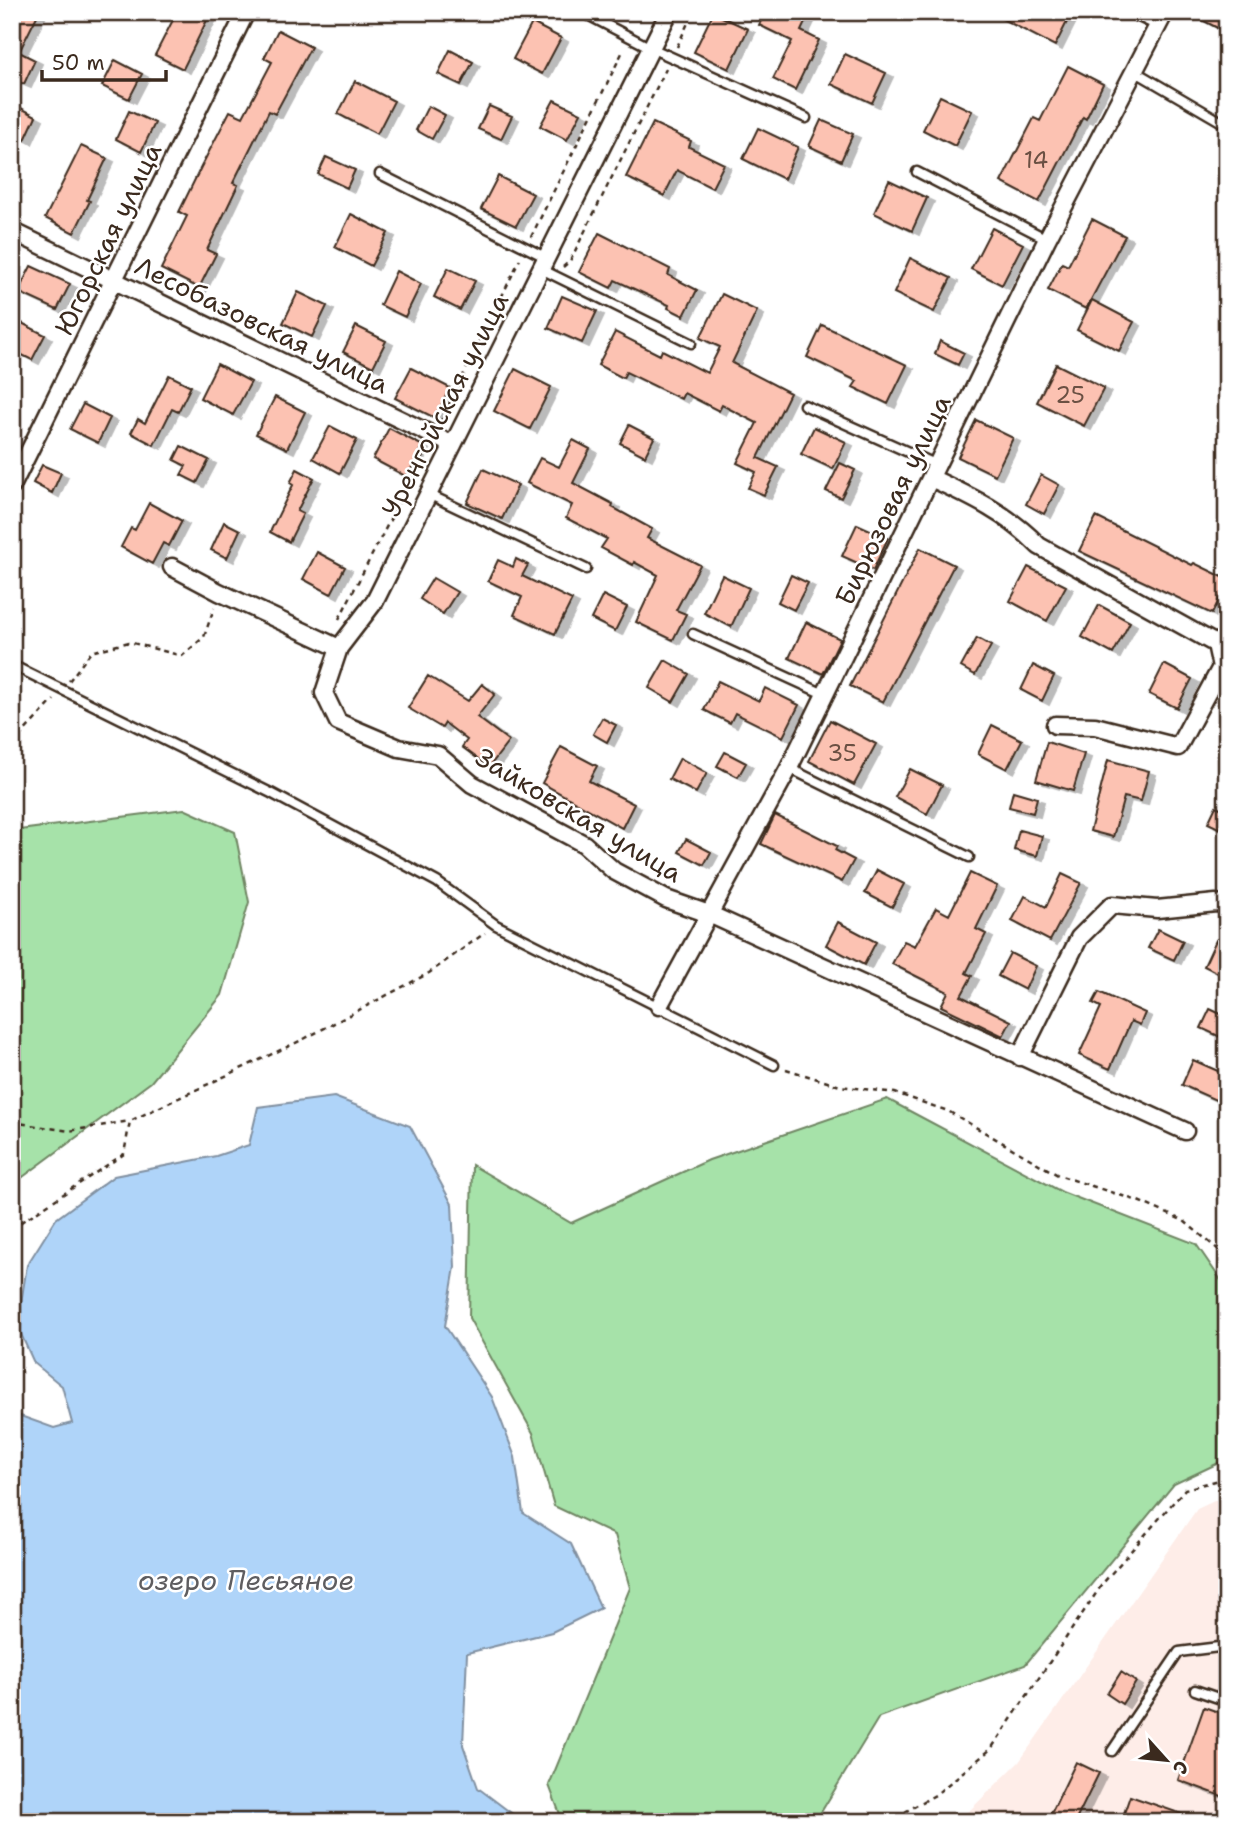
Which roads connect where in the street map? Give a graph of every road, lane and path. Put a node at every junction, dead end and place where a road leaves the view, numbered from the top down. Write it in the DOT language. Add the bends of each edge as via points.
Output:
graph roads {
  1 [pos="246,12"];
  2 [pos="582,12"];
  3 [pos="669,12"];
  4 [pos="694,12"];
  5 [pos="1128,12"];
  6 [pos="1162,19"];
  7 [pos="635,40"];
  8 [pos="652,48"];
  9 [pos="672,57"];
  10 [pos="1136,72"];
  11 [pos="806,118"];
  12 [pos="1227,125"];
  13 [pos="917,172"];
  14 [pos="380,174"];
  15 [pos="12,231"];
  16 [pos="1047,239"];
  17 [pos="526,247"];
  18 [pos="547,267"];
  19 [pos="115,281"];
  20 [pos="691,343"];
  21 [pos="804,405"];
  22 [pos="433,435"];
  23 [pos="453,445"];
  24 [pos="934,472"];
  25 [pos="12,486"];
  26 [pos="428,494"];
  27 [pos="172,567"];
  28 [pos="586,569"];
  29 [pos="219,592"];
  30 [pos="339,620"];
  31 [pos="693,635"];
  32 [pos="339,648"];
  33 [pos="1225,664"];
  34 [pos="12,665"];
  35 [pos="62,690"];
  36 [pos="826,695"];
  37 [pos="1055,725"];
  38 [pos="12,744"];
  39 [pos="789,768"];
  40 [pos="969,857"];
  41 [pos="1227,905"];
  42 [pos="709,914"];
  43 [pos="496,925"];
  44 [pos="659,1006"];
  45 [pos="1020,1057"];
  46 [pos="774,1065"];
  47 [pos="130,1121"];
  48 [pos="12,1122"];
  49 [pos="1185,1131"];
  50 [pos="12,1228"];
  51 [pos="1227,1264"];
  52 [pos="1227,1478"];
  53 [pos="1227,1646"];
  54 [pos="1195,1690"];
  55 [pos="1227,1701"];
  56 [pos="1112,1751"];
  57 [pos="887,1822"];
  1 -- 19 [label="street, Югорская улица"];
  2 -- 7 [label="lane"];
  3 -- 8 [label="street, Уренгойская улица"];
  4 -- 9 [label="path"];
  5 -- 6 [label="lane"];
  6 -- 10 [label="street, Бирюзовая улица"];
  7 -- 8 [label="lane"];
  7 -- 17 [label="path" via="627,43"];
  8 -- 9 [label="lane"];
  8 -- 18 [label="street, Уренгойская улица"];
  9 -- 11 [label="lane"];
  9 -- 18 [label="path" via="570,261"];
  10 -- 12 [label="lane"];
  10 -- 16 [label="street, Бирюзовая улица"];
  13 -- 16 [label="lane"];
  14 -- 17 [label="lane"];
  15 -- 19 [label="street, Лесобазовская улица"];
  16 -- 24 [label="street, Бирюзовая улица"];
  17 -- 18 [label="lane"];
  17 -- 22 [label="path"];
  18 -- 20 [label="lane"];
  18 -- 23 [label="street, Уренгойская улица"];
  19 -- 22 [label="street, Лесобазовская улица"];
  19 -- 25 [label="street, Югорская улица"];
  21 -- 24 [label="lane"];
  22 -- 23 [label="street, Лесобазовская улица"];
  22 -- 30 [label="path"];
  23 -- 26 [label="street, Уренгойская улица"];
  24 -- 33 [label="street" via="1018,524 1039,546 1216,644"];
  24 -- 36 [label="street, Бирюзовая улица"];
  26 -- 28 [label="lane"];
  26 -- 32 [label="street, Уренгойская улица" via="375,601"];
  27 -- 29 [label="street"];
  29 -- 32 [label="street"];
  29 -- 35 [label="path" via="204,636 182,656 129,642 90,652"];
  31 -- 36 [label="lane"];
  32 -- 42 [label="street, Зайковская улица" via="324,693 338,722 399,748 438,755 472,784 584,844 614,871 666,899"];
  33 -- 37 [label="street" via="1178,747 1095,726"];
  34 -- 35 [label="lane"];
  35 -- 38 [label="path"];
  35 -- 43 [label="lane" via="271,793 437,882"];
  36 -- 39 [label="street, Бирюзовая улица"];
  39 -- 40 [label="lane"];
  39 -- 42 [label="street, Бирюзовая улица"];
  41 -- 45 [label="street" via="1157,909 1112,905 1079,939"];
  42 -- 44 [label="street, Бирюзовая улица"];
  42 -- 45 [label="street, Зайковская улица"];
  43 -- 44 [label="lane"];
  43 -- 47 [label="path" via="429,973 304,1039"];
  44 -- 46 [label="lane"];
  45 -- 49 [label="street, Зайковская улица"];
  46 -- 51 [label="path" via="840,1086 895,1093 948,1111 1058,1175 1184,1221 1220,1251"];
  47 -- 48 [label="path" via="69,1131"];
  47 -- 50 [label="path" via="124,1154"];
  52 -- 57 [label="path" via="1185,1489 1103,1583 991,1749 935,1795"];
  53 -- 56 [label="lane" via="1179,1652"];
  54 -- 55 [label="lane"];
}
